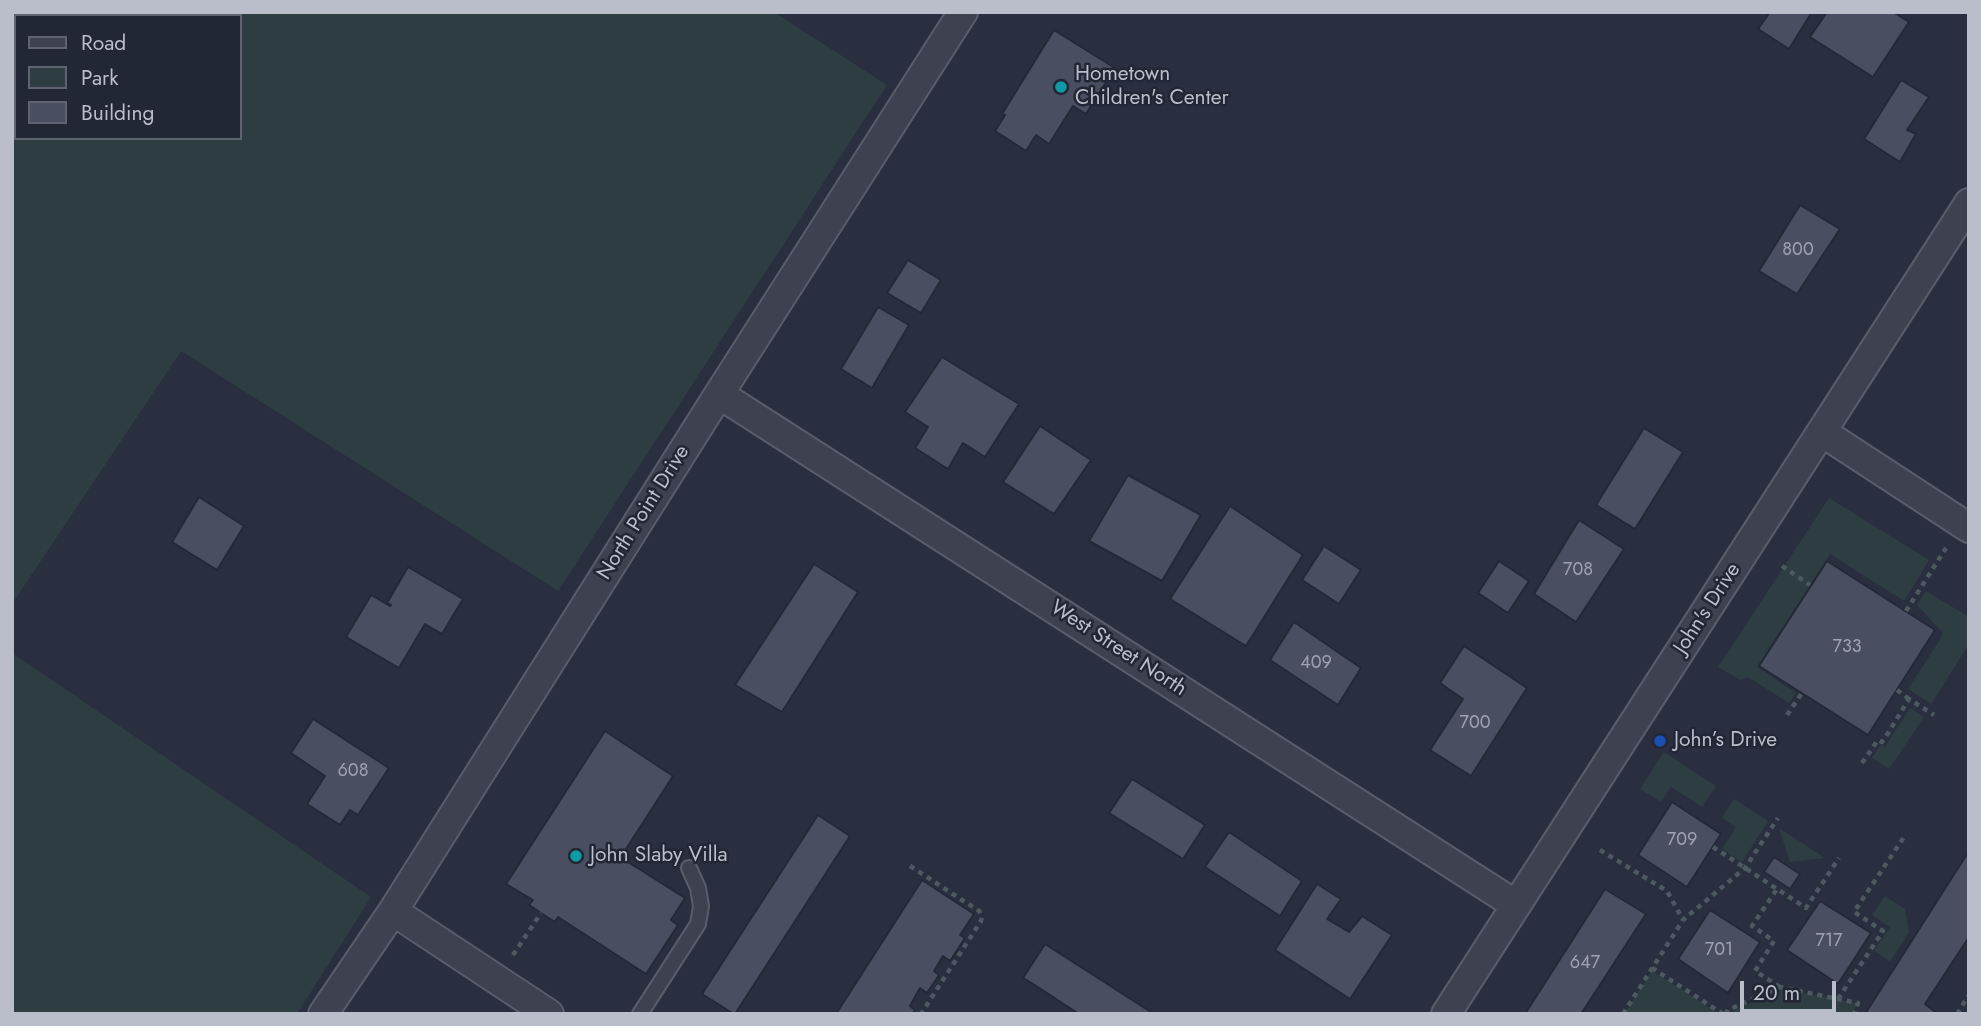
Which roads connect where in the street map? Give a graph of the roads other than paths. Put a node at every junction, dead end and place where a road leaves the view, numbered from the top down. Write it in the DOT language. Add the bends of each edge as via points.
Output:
graph roads {
  1 [pos="963,12"];
  2 [pos="1969,203"];
  3 [pos="719,394"];
  4 [pos="1822,432"];
  5 [pos="1965,526"];
  6 [pos="689,868"];
  7 [pos="1516,905"];
  8 [pos="393,911"];
  9 [pos="323,1014"];
  10 [pos="549,1014"];
  11 [pos="639,1014"];
  12 [pos="1446,1014"];
  1 -- 3 [label="street, North Point Drive"];
  2 -- 4 [label="street, John's Drive"];
  3 -- 7 [label="street, West Street North"];
  3 -- 8 [label="street, North Point Drive"];
  4 -- 5 [label="street"];
  4 -- 7 [label="street, John's Drive"];
  6 -- 11 [label="lane" via="701,906 698,924"];
  7 -- 12 [label="street, John's Drive"];
  8 -- 9 [label="street, North Point Drive"];
  8 -- 10 [label="street"];
}
